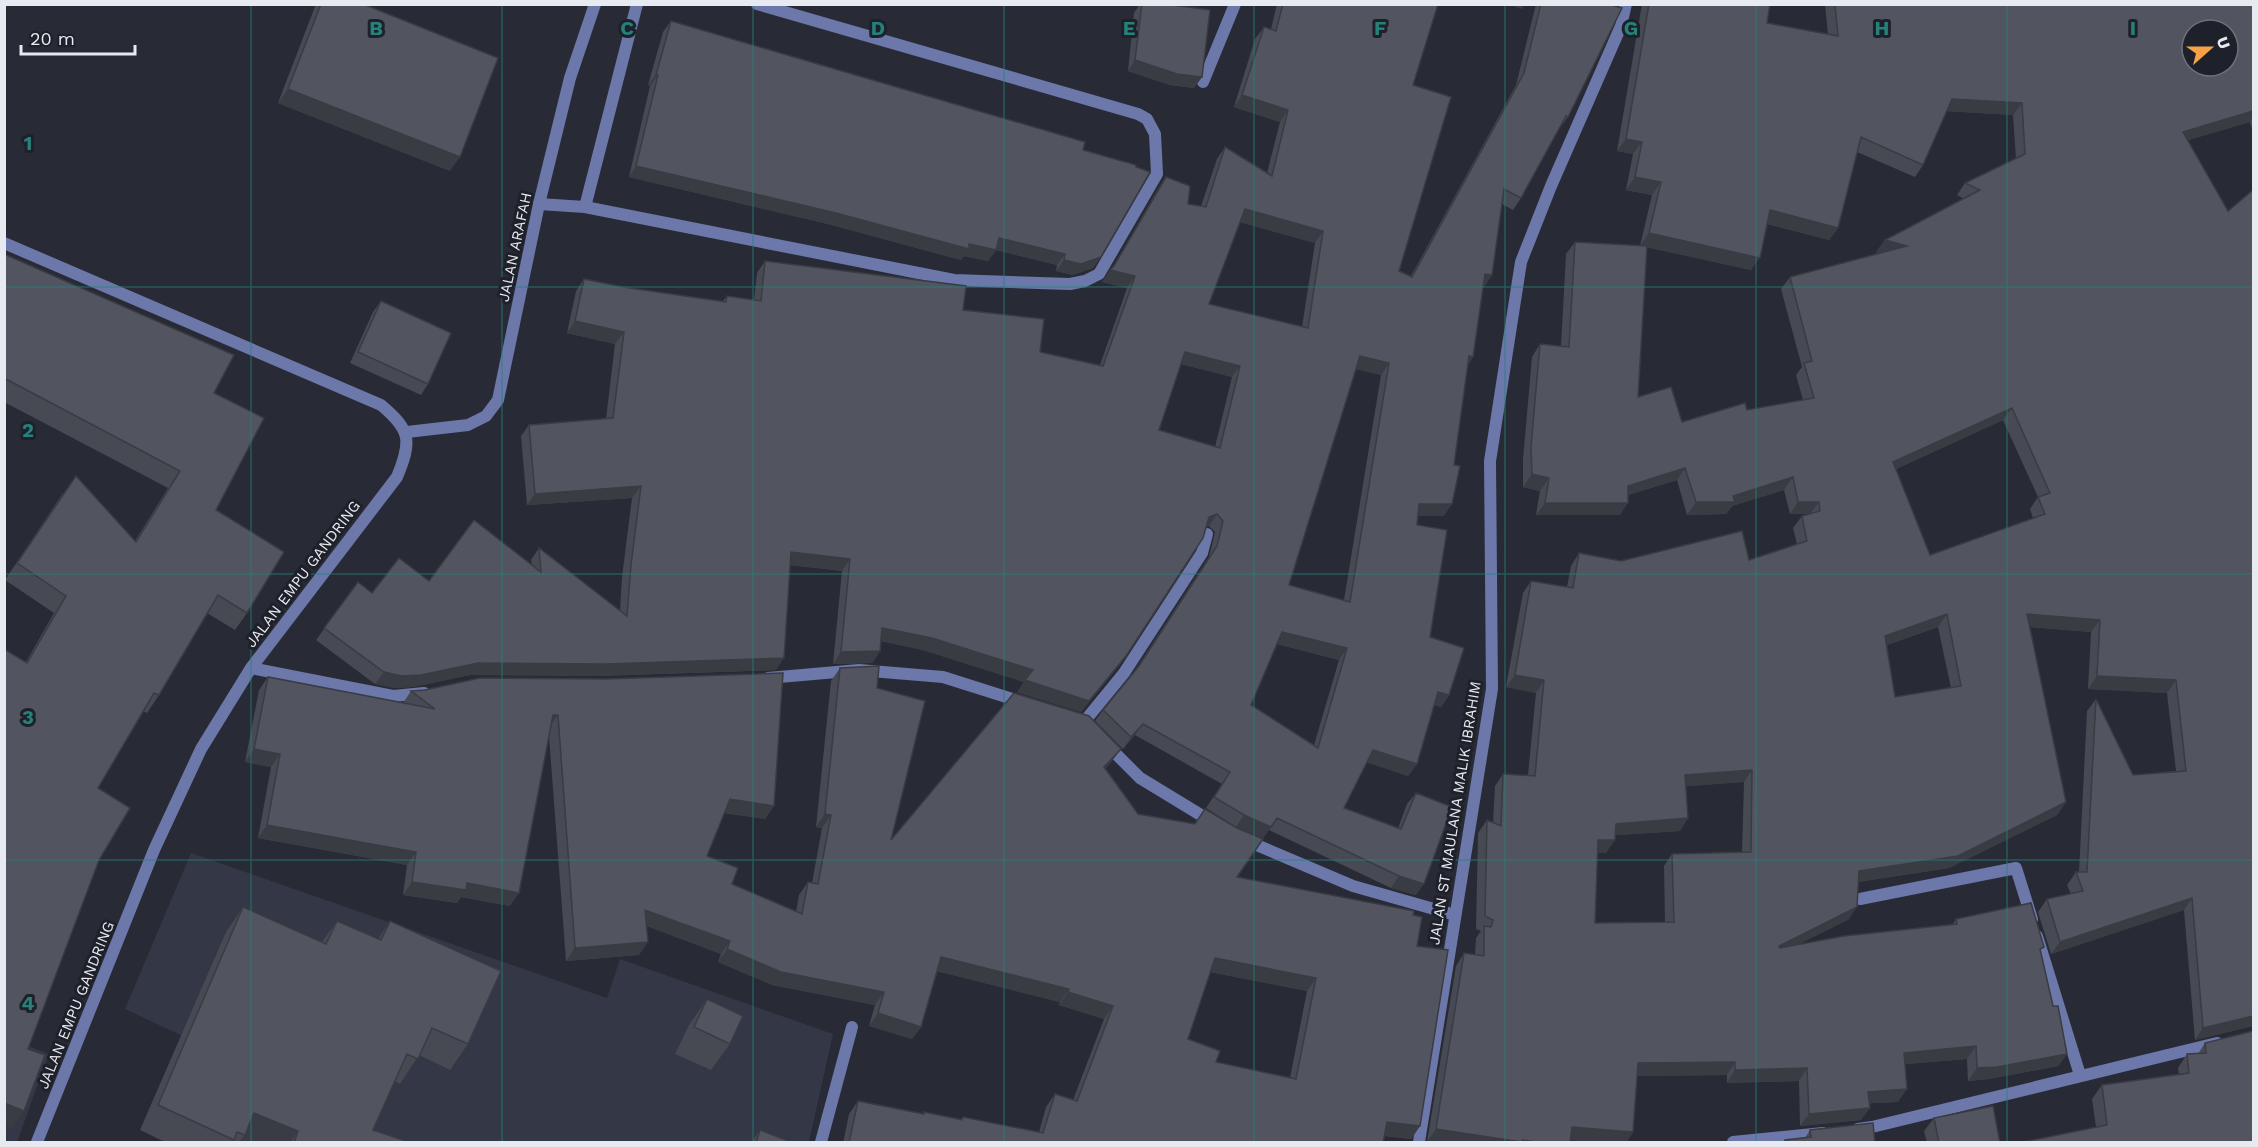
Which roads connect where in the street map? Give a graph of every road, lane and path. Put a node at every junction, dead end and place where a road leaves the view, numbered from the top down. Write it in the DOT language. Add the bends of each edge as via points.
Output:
graph roads {
  1 [pos="595,4"];
  2 [pos="637,4"];
  3 [pos="757,4"];
  4 [pos="1235,4"];
  5 [pos="1626,4"];
  6 [pos="1203,82"];
  7 [pos="539,204"];
  8 [pos="585,207"];
  9 [pos="4,243"];
  10 [pos="406,432"];
  11 [pos="1207,534"];
  12 [pos="251,668"];
  13 [pos="751,678"];
  14 [pos="437,690"];
  15 [pos="1040,707"];
  16 [pos="1860,899"];
  17 [pos="1455,915"];
  18 [pos="852,1027"];
  19 [pos="2230,1040"];
  20 [pos="2080,1075"];
  21 [pos="1872,1127"];
  22 [pos="37,1143"];
  23 [pos="821,1143"];
  24 [pos="1419,1143"];
  25 [pos="1733,1143"];
  26 [pos="1874,1143"];
  1 -- 7 [label="street, JALAN ARAFAH" via="570,78"];
  2 -- 8 [label="street"];
  3 -- 8 [label="street" via="1138,114 1147,120 1155,134 1157,174 1100,274 1070,284 954,280"];
  4 -- 6 [label="street"];
  5 -- 17 [label="street, JALAN ST MAULANA MALIK IBRAHIM" via="1621,26 1521,262 1490,461 1491,689"];
  7 -- 8 [label="street"];
  7 -- 10 [label="street, JALAN ARAFAH" via="498,400 486,416 468,425"];
  9 -- 10 [label="street" via="381,405"];
  10 -- 12 [label="street, JALAN EMPU GANDRING" via="405,457 397,477"];
  11 -- 17 [label="street" via="1202,553 1124,673 1078,720 1140,778 1227,831 1353,886"];
  12 -- 14 [label="street" via="393,696"];
  12 -- 22 [label="street, JALAN EMPU GANDRING" via="201,749 154,850"];
  13 -- 15 [label="street" via="859,670 943,677"];
  16 -- 20 [label="street" via="2016,868"];
  17 -- 24 [label="street, JALAN ST MAULANA MALIK IBRAHIM"];
  18 -- 23 [label="street"];
  19 -- 20 [label="street"];
  20 -- 21 [label="street"];
  21 -- 25 [label="street"];
  21 -- 26 [label="street"];
}
